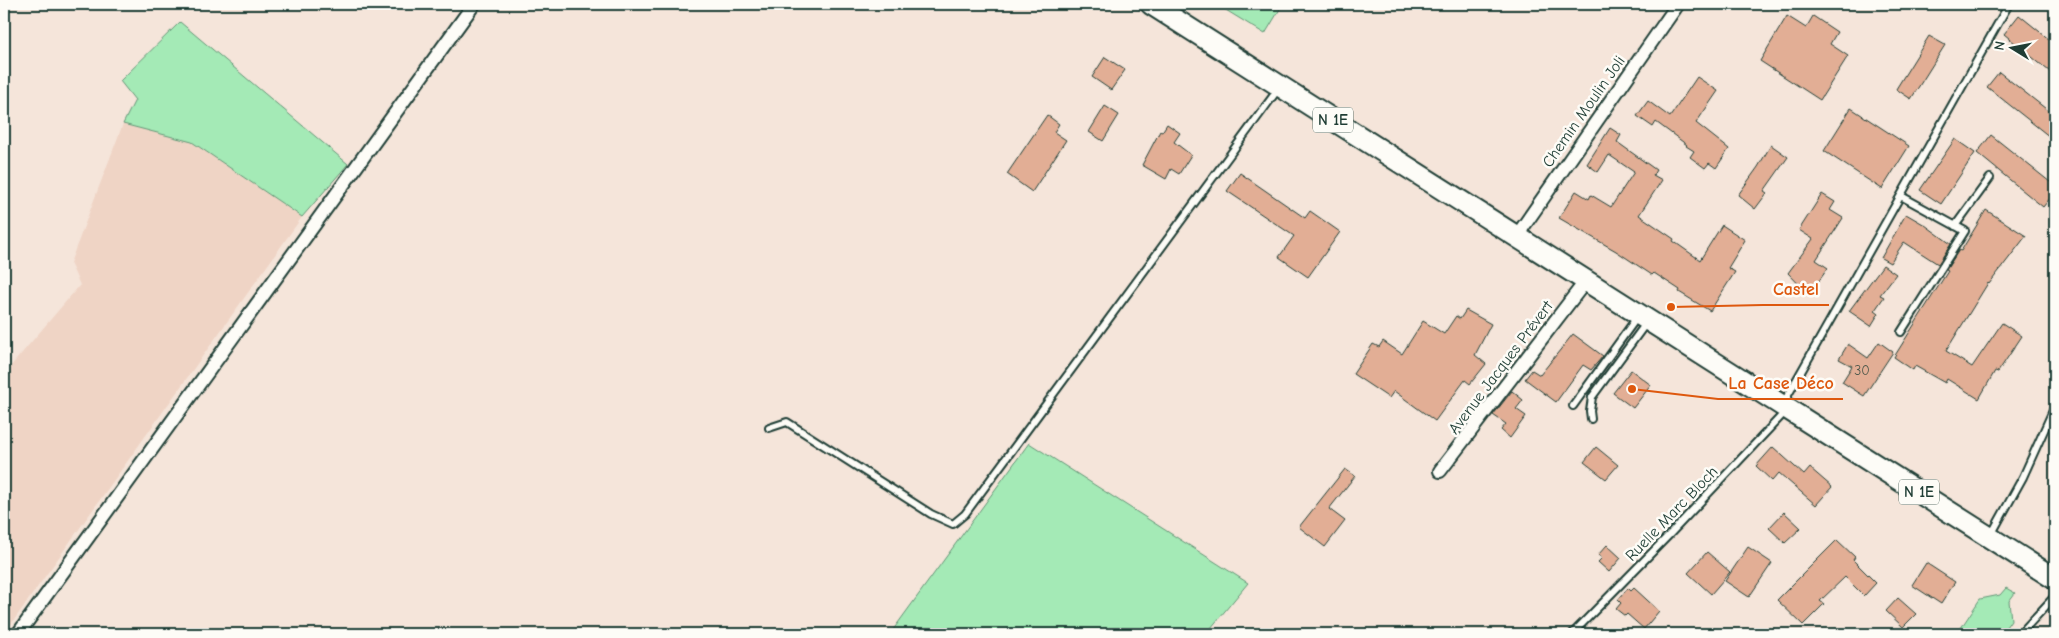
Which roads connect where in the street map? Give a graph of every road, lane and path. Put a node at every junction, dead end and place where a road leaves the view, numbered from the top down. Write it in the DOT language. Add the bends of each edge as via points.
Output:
graph roads {
  1 [pos="474,4"];
  2 [pos="1151,4"];
  3 [pos="1678,4"];
  4 [pos="2010,4"];
  5 [pos="1280,87"];
  6 [pos="1990,178"];
  7 [pos="1901,196"];
  8 [pos="1955,226"];
  9 [pos="1516,237"];
  10 [pos="1585,282"];
  11 [pos="1643,318"];
  12 [pos="1901,332"];
  13 [pos="1573,406"];
  14 [pos="2055,406"];
  15 [pos="1785,407"];
  16 [pos="1591,419"];
  17 [pos="769,428"];
  18 [pos="1440,471"];
  19 [pos="1990,538"];
  20 [pos="2055,579"];
  21 [pos="2055,596"];
  22 [pos="18,634"];
  23 [pos="1572,634"];
  24 [pos="2020,634"];
  1 -- 22 [label="street"];
  2 -- 5 [label="main road, N 1E"];
  3 -- 9 [label="street, Chemin Moulin Joli"];
  4 -- 7 [label="lane, Ruelle Marc Bloch"];
  5 -- 9 [label="main road, N 1E"];
  5 -- 17 [label="lane" via="966,514 953,524 931,514 787,422"];
  6 -- 8 [label="lane"];
  7 -- 8 [label="lane"];
  7 -- 15 [label="lane, Ruelle Marc Bloch"];
  8 -- 12 [label="lane" via="1965,231"];
  9 -- 10 [label="main road, N 1E"];
  10 -- 11 [label="main road, N 1E"];
  10 -- 18 [label="street, Avenue Jacques Prévert"];
  11 -- 13 [label="lane"];
  11 -- 15 [label="main road, N 1E"];
  11 -- 16 [label="lane" via="1592,397"];
  14 -- 19 [label="lane" via="2023,477"];
  15 -- 19 [label="main road, N 1E"];
  15 -- 23 [label="lane, Ruelle Marc Bloch" via="1671,533"];
  19 -- 20 [label="main road, N 1E"];
  21 -- 24 [label="lane"];
}
